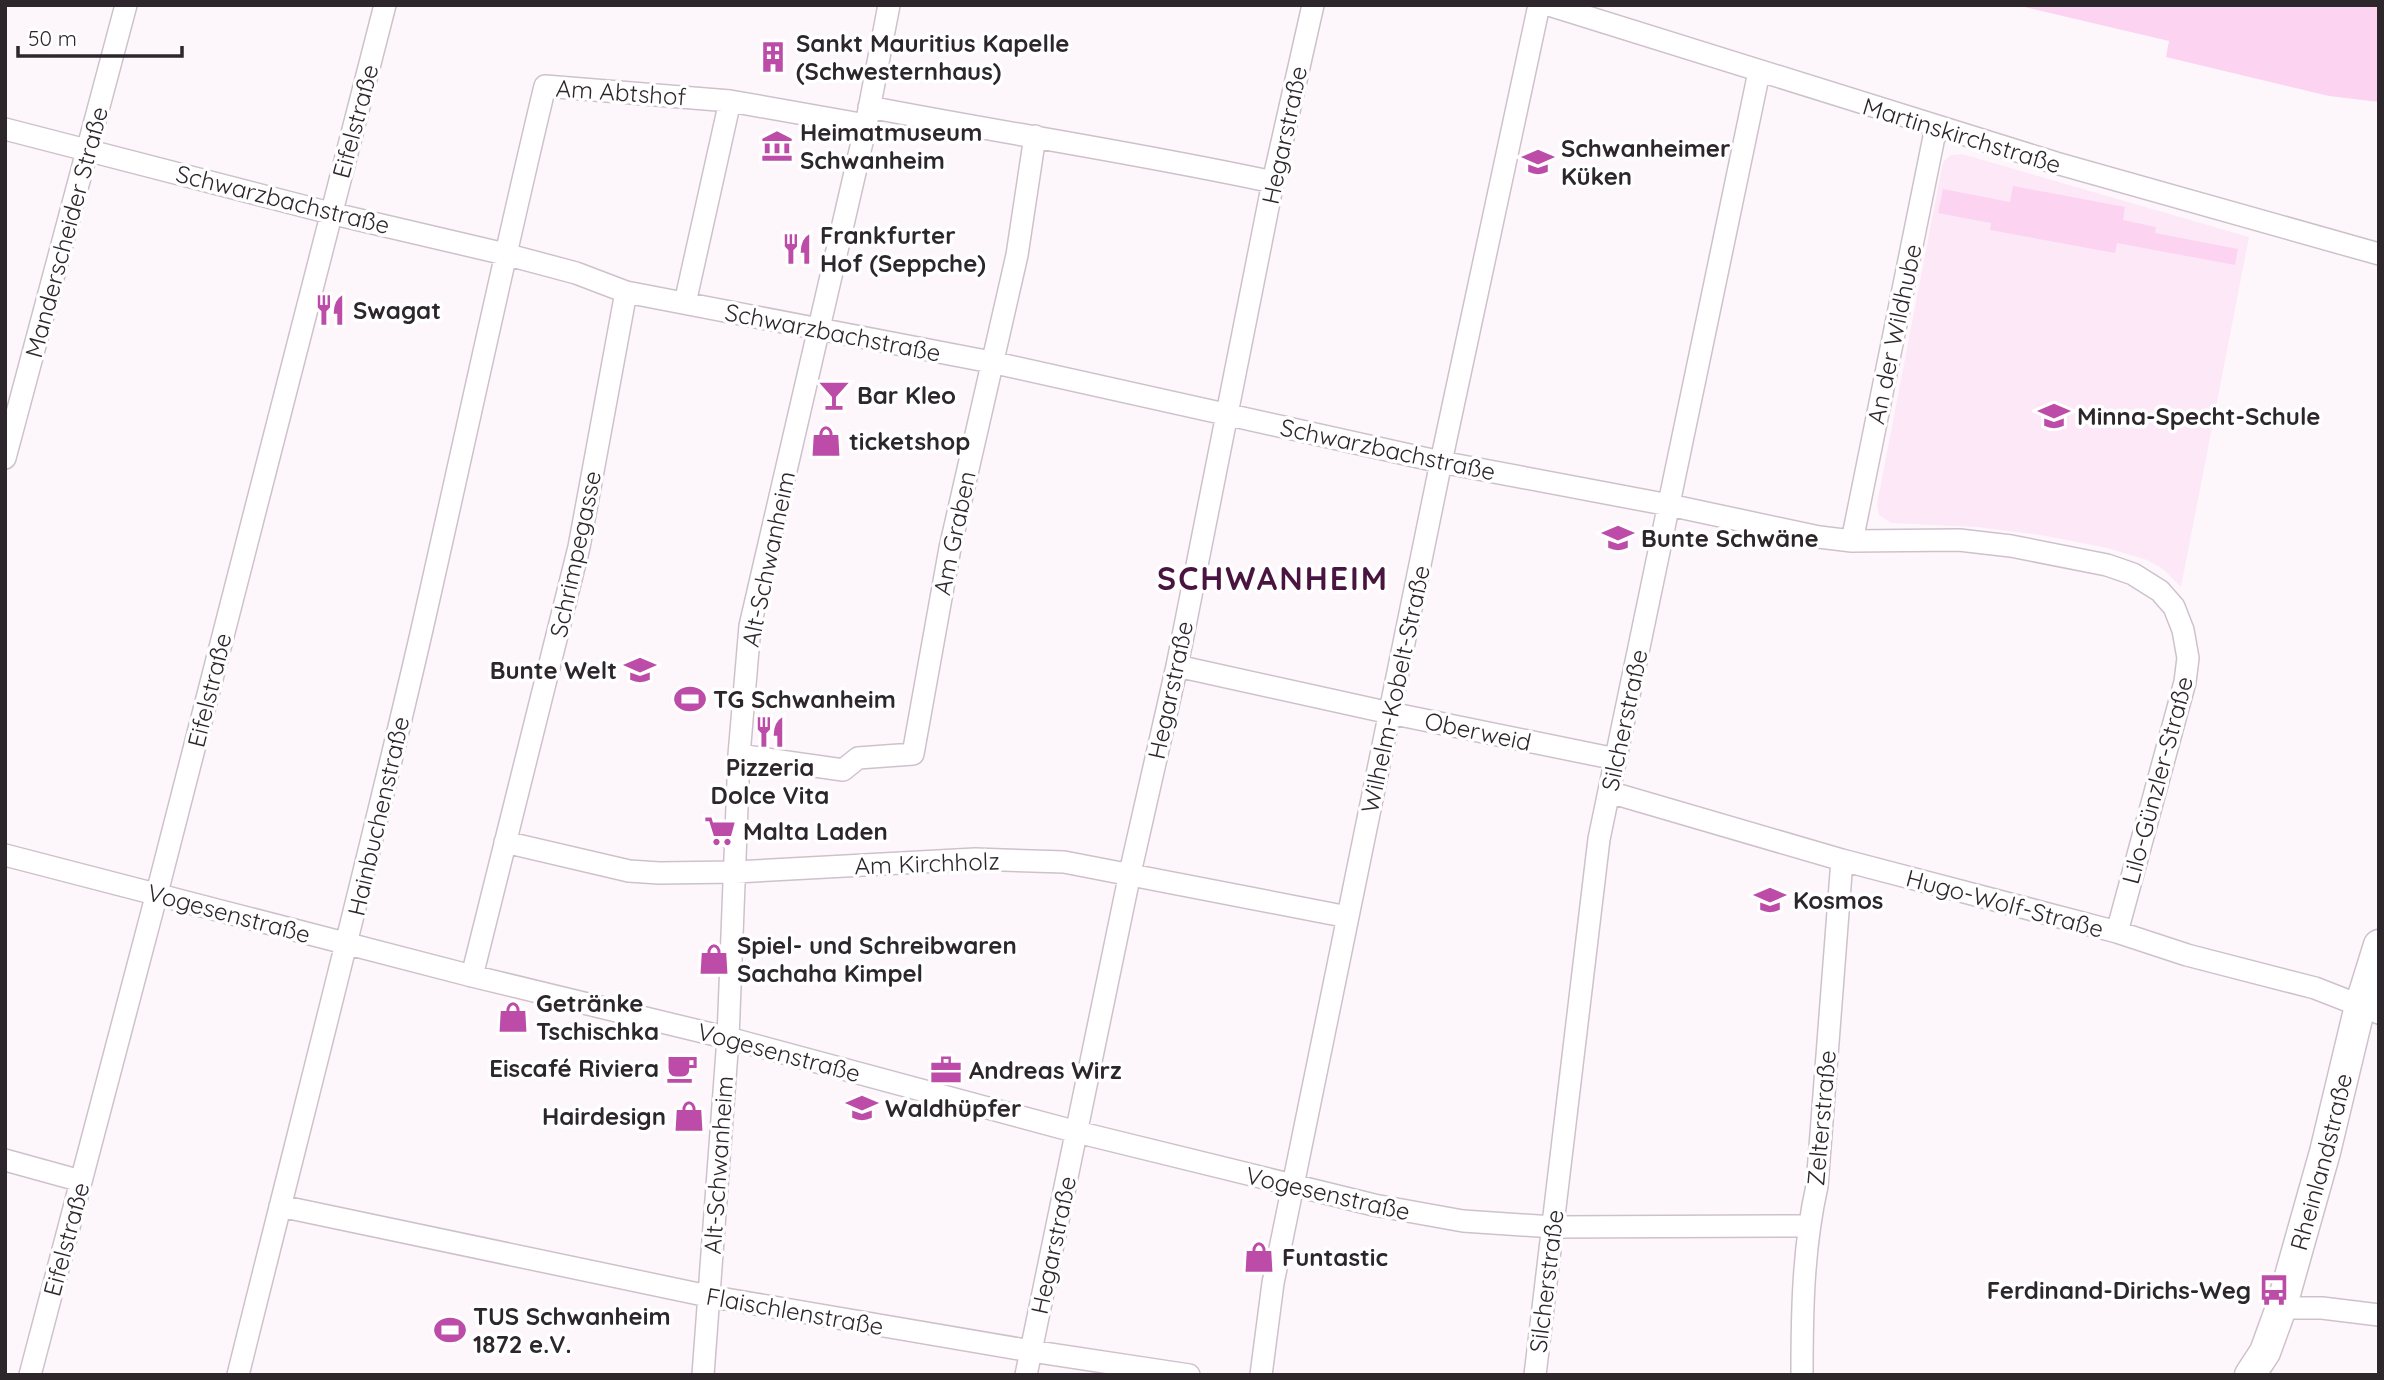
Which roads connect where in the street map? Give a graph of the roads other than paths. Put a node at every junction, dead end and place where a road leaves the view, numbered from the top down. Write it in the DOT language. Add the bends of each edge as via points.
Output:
graph roads {
  1 [pos="126,5"];
  2 [pos="385,5"];
  3 [pos="889,5"];
  4 [pos="1313,5"];
  5 [pos="1539,5"];
  6 [pos="1549,5"];
  7 [pos="1759,72"];
  8 [pos="730,101"];
  9 [pos="867,116"];
  10 [pos="1936,127"];
  11 [pos="5,129"];
  12 [pos="1035,136"];
  13 [pos="88,149"];
  14 [pos="1273,182"];
  15 [pos="330,213"];
  16 [pos="505,254"];
  17 [pos="2379,254"];
  18 [pos="626,292"];
  19 [pos="685,303"];
  20 [pos="819,330"];
  21 [pos="991,362"];
  22 [pos="1226,413"];
  23 [pos="5,458"];
  24 [pos="1441,462"];
  25 [pos="1669,505"];
  26 [pos="1852,541"];
  27 [pos="1177,666"];
  28 [pos="1390,713"];
  29 [pos="739,755"];
  30 [pos="1616,759"];
  31 [pos="1609,792"];
  32 [pos="505,842"];
  33 [pos="5,855"];
  34 [pos="1842,860"];
  35 [pos="736,872"];
  36 [pos="1130,873"];
  37 [pos="157,893"];
  38 [pos="1348,917"];
  39 [pos="2117,932"];
  40 [pos="347,944"];
  41 [pos="2379,945"];
  42 [pos="472,976"];
  43 [pos="2369,1010"];
  44 [pos="728,1038"];
  45 [pos="1077,1132"];
  46 [pos="5,1160"];
  47 [pos="81,1181"];
  48 [pos="1294,1187"];
  49 [pos="280,1206"];
  50 [pos="1808,1226"];
  51 [pos="1552,1227"];
  52 [pos="708,1296"];
  53 [pos="2281,1308"];
  54 [pos="2379,1315"];
  55 [pos="1031,1351"];
  56 [pos="30,1375"];
  57 [pos="238,1375"];
  58 [pos="703,1375"];
  59 [pos="1027,1375"];
  60 [pos="1189,1375"];
  61 [pos="1261,1375"];
  62 [pos="1535,1375"];
  63 [pos="1802,1375"];
  64 [pos="2250,1375"];
  1 -- 13 [label="street, Manderscheider Straße"];
  2 -- 15 [label="street, Eifelstraße"];
  3 -- 9 [label="street, Alt-Schwanheim"];
  4 -- 14 [label="street, Hegarstraße"];
  5 -- 24 [label="street, Wilhelm-Kobelt-Straße"];
  6 -- 7 [label="street, Martinskirchstraße"];
  7 -- 10 [label="street, Martinskirchstraße"];
  7 -- 25 [label="street, Silcherstraße"];
  8 -- 9 [label="street, Am Abtshof"];
  8 -- 16 [label="street, Am Abtshof" via="545,86"];
  8 -- 19 [label="street"];
  9 -- 12 [label="street, Am Abtshof"];
  9 -- 20 [label="street, Alt-Schwanheim"];
  10 -- 17 [label="street, Martinskirchstraße"];
  10 -- 26 [label="street, An der Wildhube"];
  11 -- 13 [label="street, Schwarzbachstraße"];
  12 -- 14 [label="street, Am Abtshof"];
  12 -- 21 [label="street, Am Graben" via="1017,255"];
  13 -- 15 [label="street, Schwarzbachstraße"];
  13 -- 23 [label="street, Manderscheider Straße"];
  14 -- 22 [label="street, Hegarstraße"];
  15 -- 16 [label="street, Schwarzbachstraße"];
  15 -- 37 [label="street, Eifelstraße"];
  16 -- 18 [label="street, Schwarzbachstraße"];
  16 -- 40 [label="street, Hainbuchenstraße"];
  18 -- 19 [label="street, Schwarzbachstraße"];
  18 -- 32 [label="street, Schrimpegasse" via="579,547"];
  19 -- 20 [label="street, Schwarzbachstraße"];
  20 -- 21 [label="street, Schwarzbachstraße"];
  20 -- 29 [label="street, Alt-Schwanheim" via="750,626"];
  21 -- 22 [label="street, Schwarzbachstraße"];
  21 -- 29 [label="street, Am Graben" via="950,548 913,754 858,758 842,769"];
  22 -- 24 [label="street, Schwarzbachstraße"];
  22 -- 27 [label="street, Hegarstraße"];
  24 -- 25 [label="street, Schwarzbachstraße"];
  24 -- 28 [label="street, Wilhelm-Kobelt-Straße"];
  25 -- 26 [label="street, Lilo-Günzler-Straße"];
  25 -- 30 [label="street, Silcherstraße"];
  26 -- 39 [label="street, Lilo-Günzler-Straße" via="1959,540 2060,554 2133,573 2174,607 2188,658 2185,682"];
  27 -- 28 [label="street, Oberweid"];
  27 -- 36 [label="street, Hegarstraße"];
  28 -- 30 [label="street, Oberweid"];
  28 -- 38 [label="street, Wilhelm-Kobelt-Straße"];
  29 -- 35 [label="street, Alt-Schwanheim"];
  30 -- 31 [label="street, Silcherstraße"];
  31 -- 34 [label="street, Hugo-Wolf-Straße"];
  31 -- 51 [label="street, Silcherstraße" via="1599,839"];
  32 -- 35 [label="street, Am Kirchholz" via="629,871"];
  32 -- 42 [label="street, Schrimpegasse"];
  33 -- 37 [label="street, Vogesenstraße"];
  34 -- 39 [label="street, Hugo-Wolf-Straße"];
  34 -- 50 [label="street, Zelterstraße" via="1817,1186"];
  35 -- 36 [label="street, Am Kirchholz" via="975,859 1063,862"];
  35 -- 44 [label="street, Alt-Schwanheim"];
  36 -- 38 [label="street, Am Kirchholz"];
  36 -- 45 [label="street, Hegarstraße"];
  37 -- 40 [label="street, Vogesenstraße"];
  37 -- 47 [label="street, Eifelstraße"];
  38 -- 48 [label="street, Wilhelm-Kobelt-Straße"];
  39 -- 43 [label="street, Hugo-Wolf-Straße" via="2315,988"];
  40 -- 42 [label="street, Vogesenstraße"];
  40 -- 49 [label="street, Hainbuchenstraße"];
  41 -- 43 [label="street, Rheinlandstraße"];
  42 -- 44 [label="street, Vogesenstraße"];
  43 -- 53 [label="street, Rheinlandstraße"];
  44 -- 45 [label="street, Vogesenstraße"];
  44 -- 52 [label="street, Alt-Schwanheim"];
  45 -- 48 [label="street, Vogesenstraße"];
  45 -- 55 [label="street, Hegarstraße"];
  46 -- 47 [label="street"];
  47 -- 56 [label="street, Eifelstraße"];
  48 -- 51 [label="street, Vogesenstraße" via="1439,1217"];
  48 -- 61 [label="street, Wilhelm-Kobelt-Straße" via="1273,1283"];
  49 -- 52 [label="street, Flaischlenstraße"];
  49 -- 57 [label="street, Hainbuchenstraße"];
  50 -- 51 [label="street, Vogesenstraße"];
  50 -- 63 [label="street, Zelterstraße"];
  51 -- 62 [label="street, Silcherstraße"];
  52 -- 55 [label="street, Flaischlenstraße"];
  52 -- 58 [label="street, Alt-Schwanheim"];
  53 -- 54 [label="street"];
  53 -- 64 [label="street, Rheinlandstraße" via="2265,1352"];
  55 -- 59 [label="street, Hegarstraße"];
  55 -- 60 [label="street, Flaischlenstraße"];
}
